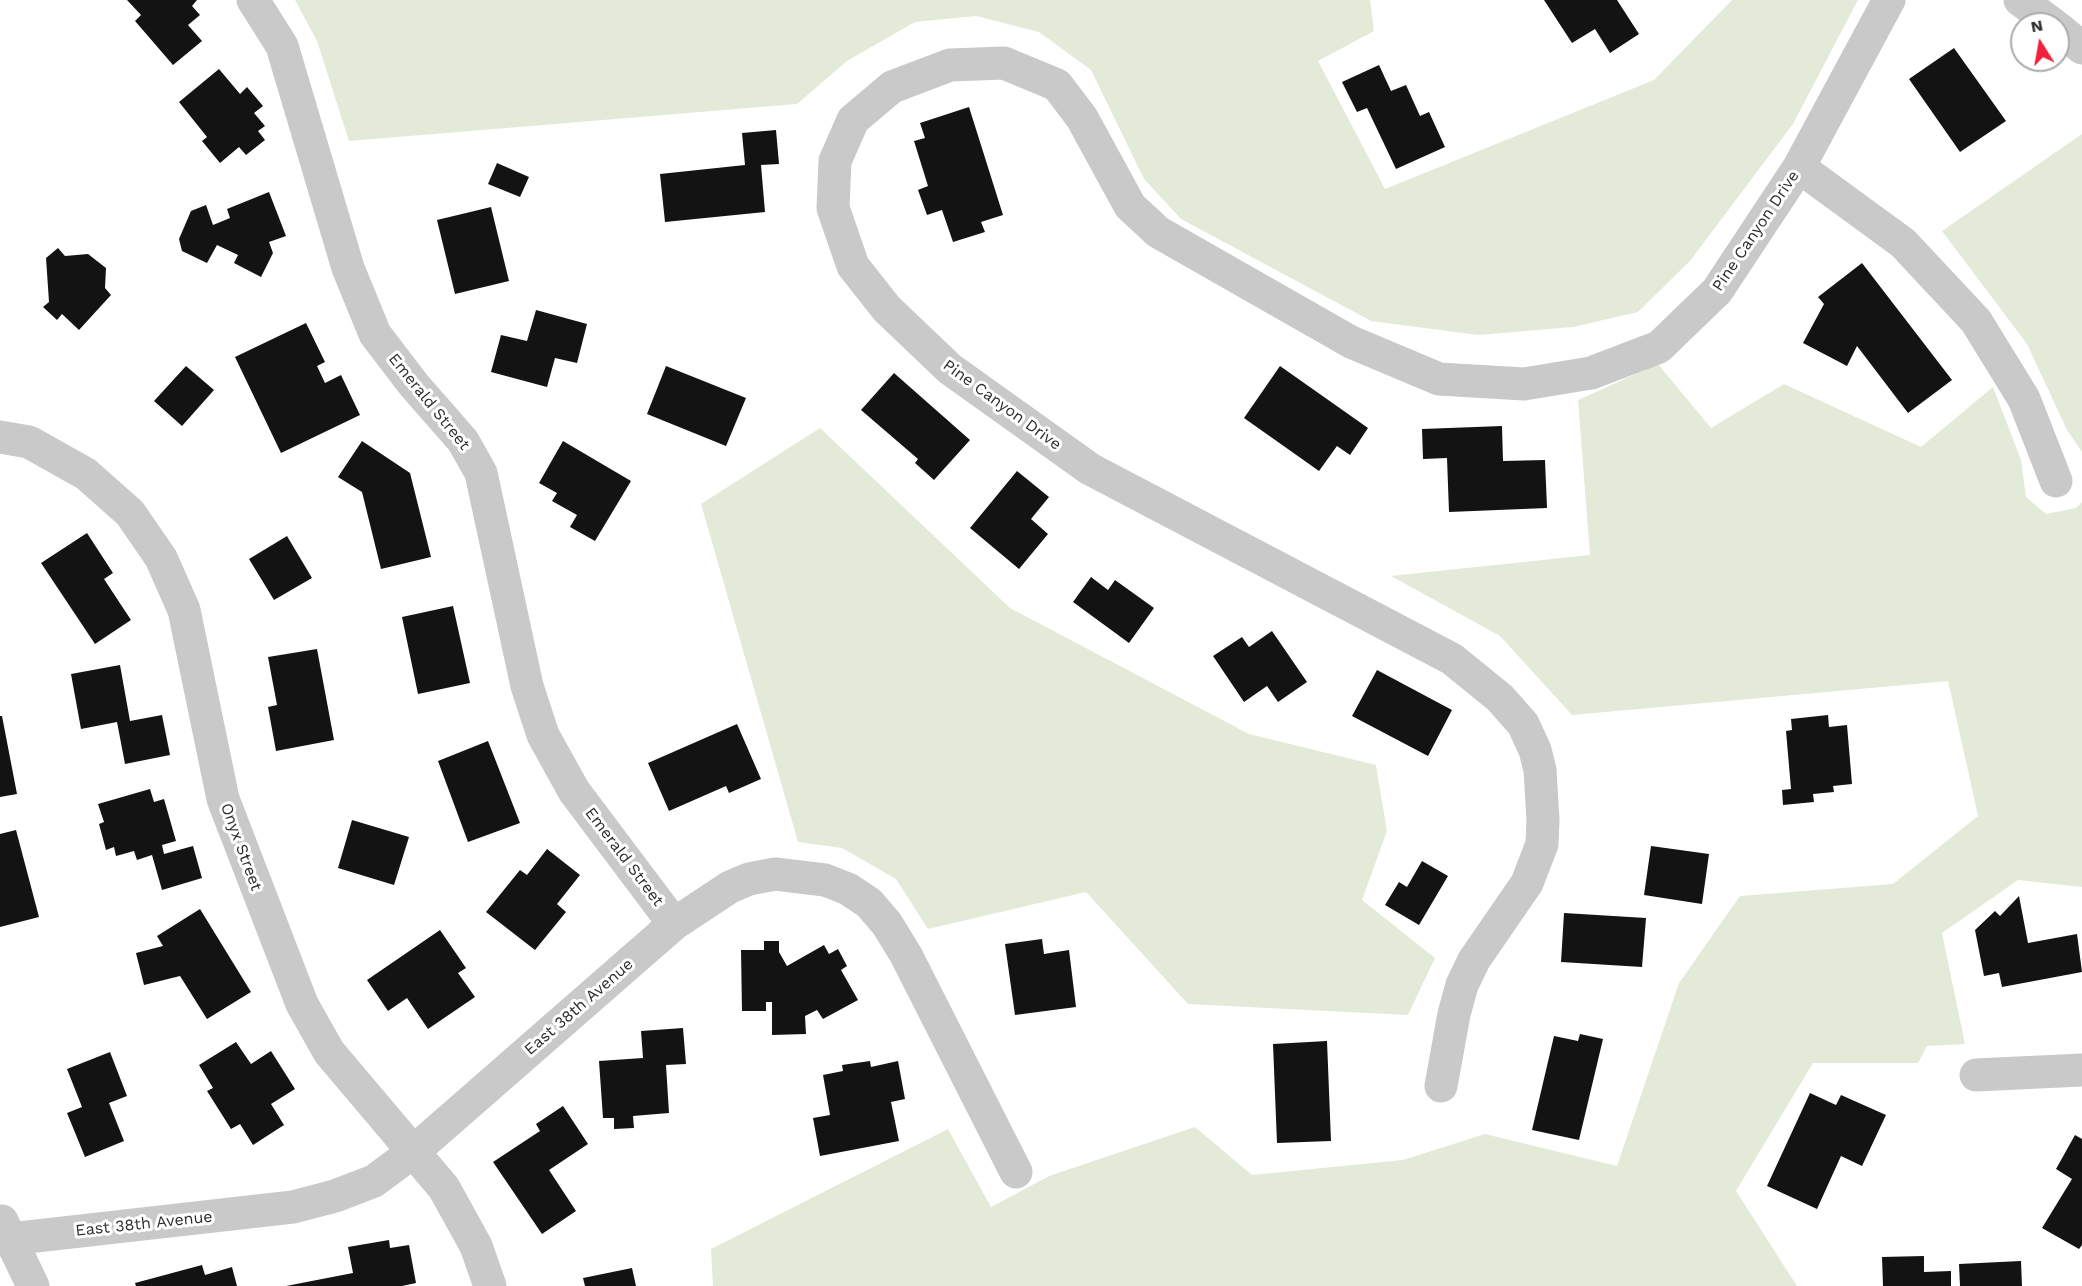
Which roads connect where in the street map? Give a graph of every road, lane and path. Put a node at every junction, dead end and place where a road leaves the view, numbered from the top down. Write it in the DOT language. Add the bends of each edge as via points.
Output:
graph roads {
  1 [pos="253,0"];
  2 [pos="1889,0"];
  3 [pos="2020,0"];
  4 [pos="2036,12"];
  5 [pos="2070,38"];
  6 [pos="2082,48"];
  7 [pos="1799,167"];
  8 [pos="0,437"];
  9 [pos="2056,481"];
  10 [pos="674,924"];
  11 [pos="2082,1070"];
  12 [pos="1976,1075"];
  13 [pos="1441,1086"];
  14 [pos="413,1152"];
  15 [pos="1016,1172"];
  16 [pos="4,1232"];
  17 [pos="33,1286"];
  18 [pos="490,1286"];
  1 -- 10 [label="street, Emerald Street" via="282,46 348,268 375,334 463,441 481,472 527,686 543,735 574,791"];
  2 -- 7 [label="street, Pine Canyon Drive"];
  3 -- 4 [label="street"];
  5 -- 6 [label="street"];
  7 -- 9 [label="street" via="1903,243 1976,321 2024,399"];
  7 -- 13 [label="street, Pine Canyon Drive" via="1717,291 1659,347 1591,373 1524,384 1439,380 1351,342 1158,232 1130,206 1082,118 1057,85 1004,63 950,65 892,87 854,120 835,161 833,208 853,266 887,309 950,369 1090,469 1452,659 1500,698 1523,724 1540,770 1542,844 1527,883 1474,960 1462,985"];
  8 -- 14 [label="street, Onyx Street" via="29,442 86,474 130,513 161,558 184,610 224,799 302,1004 328,1052"];
  10 -- 14 [label="street, East 38th Avenue"];
  10 -- 15 [label="street, East 38th Avenue" via="730,887 775,874 825,880 868,903 906,955"];
  11 -- 12 [label="street"];
  14 -- 16 [label="street, East 38th Avenue" via="374,1181 293,1207"];
  14 -- 18 [label="street, Onyx Street" via="444,1188 476,1246"];
  16 -- 17 [label="street"];
}
